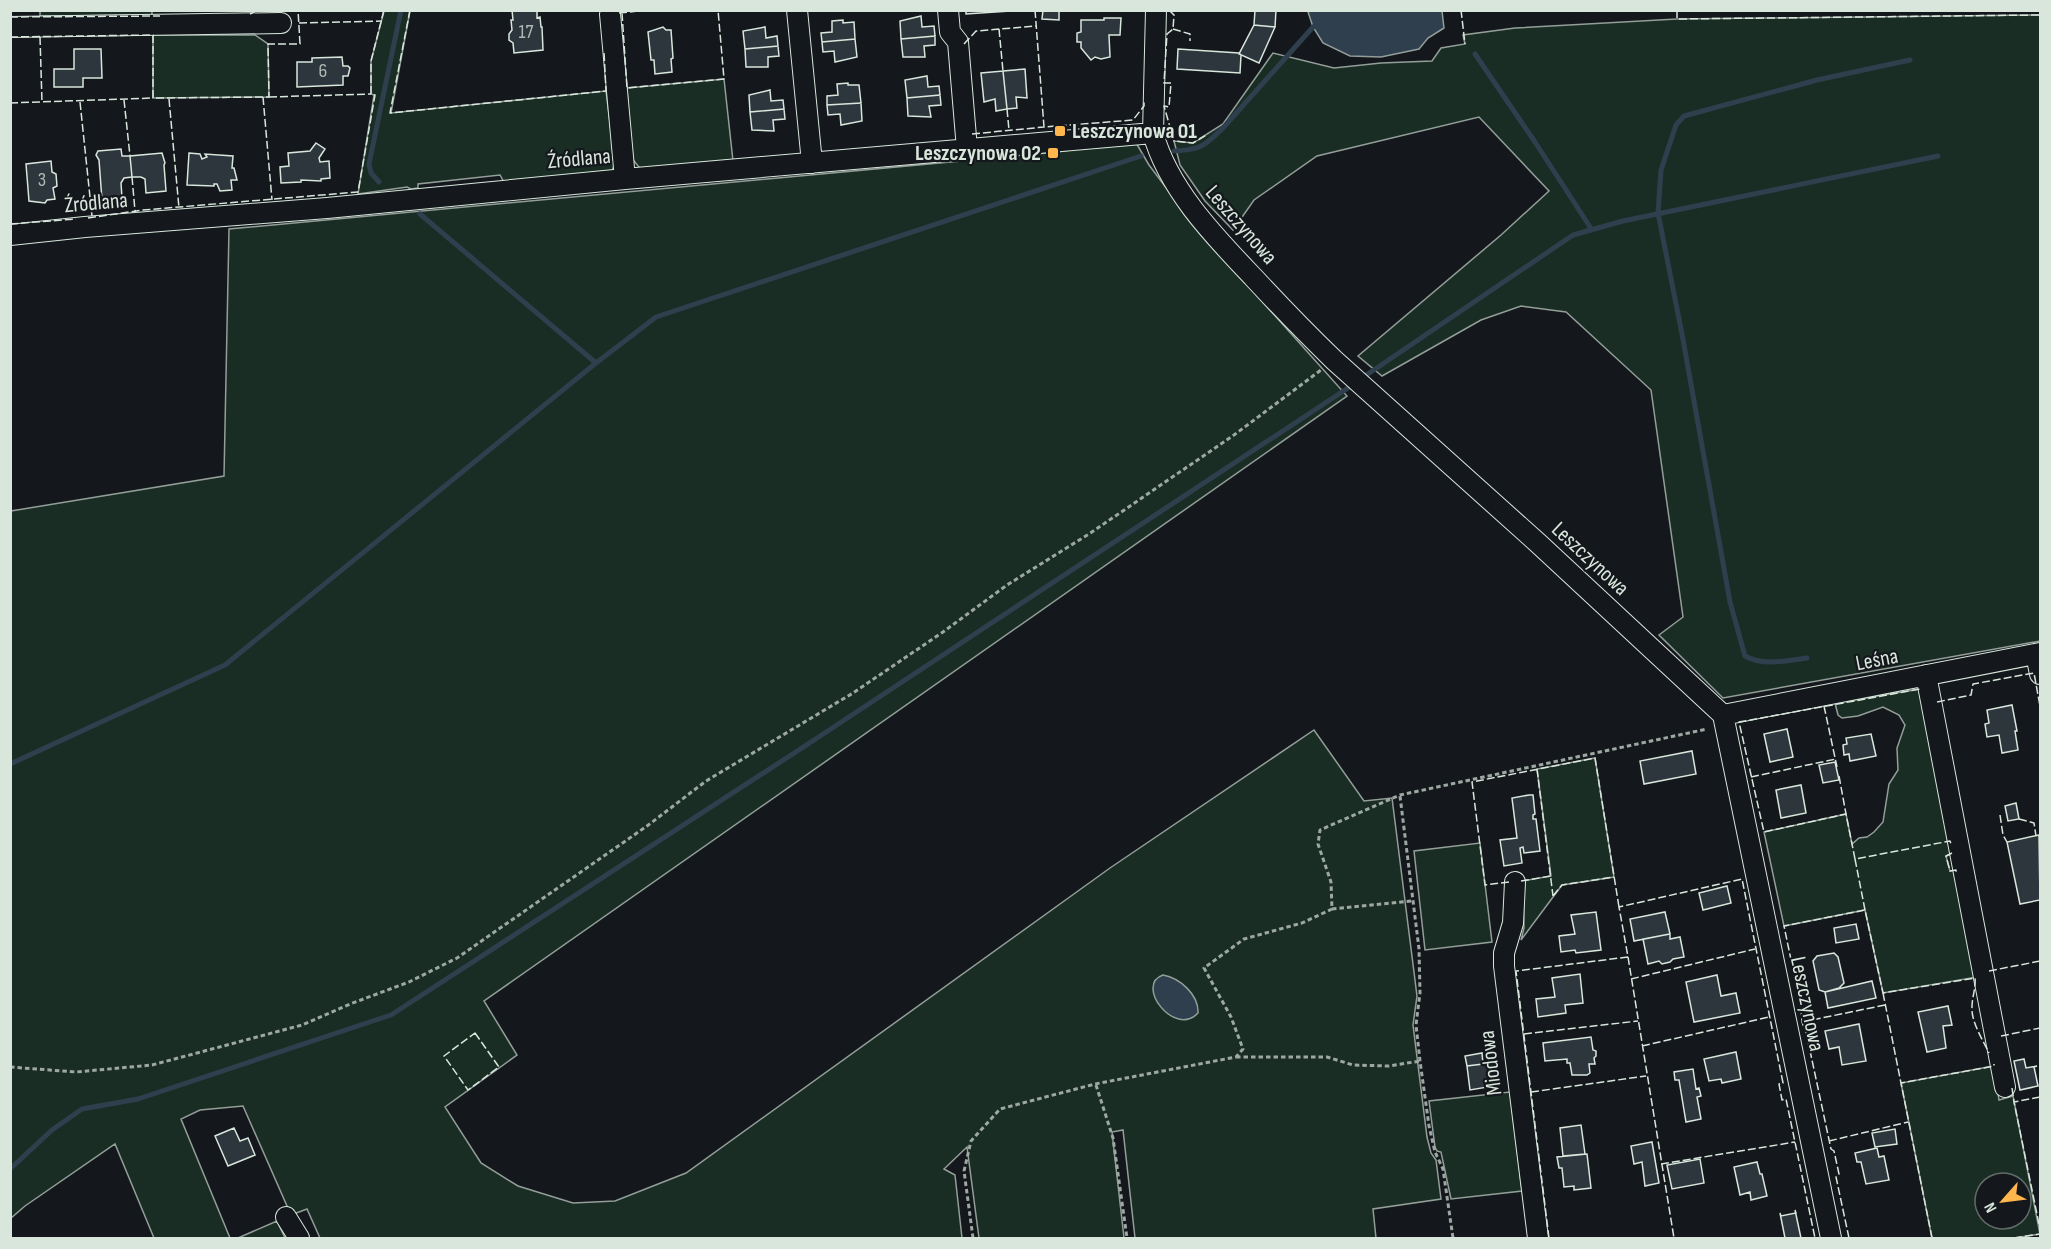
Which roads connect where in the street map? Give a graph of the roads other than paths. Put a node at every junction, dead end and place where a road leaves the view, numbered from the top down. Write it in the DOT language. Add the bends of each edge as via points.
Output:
graph roads {
  1 [pos="797,10"];
  2 [pos="948,10"];
  3 [pos="1156,10"];
  4 [pos="610,14"];
  5 [pos="281,23"];
  6 [pos="10,27"];
  7 [pos="1153,133"];
  8 [pos="967,149"];
  9 [pos="812,163"];
  10 [pos="625,179"];
  11 [pos="10,235"];
  12 [pos="2038,653"];
  13 [pos="2040,674"];
  14 [pos="1926,675"];
  15 [pos="1724,720"];
  16 [pos="1515,882"];
  17 [pos="2005,1087"];
  18 [pos="286,1217"];
  19 [pos="299,1239"];
  20 [pos="1538,1239"];
  21 [pos="1831,1239"];
  1 -- 9 [label="street"];
  2 -- 8 [label="street" via="950,32 958,42"];
  3 -- 7 [label="street, Leszczynowa"];
  4 -- 10 [label="street"];
  5 -- 6 [label="street"];
  7 -- 8 [label="street, Źródlana"];
  7 -- 15 [label="street, Leszczynowa" via="1158,151 1184,197 1302,329 1539,544"];
  8 -- 9 [label="street, Źródlana"];
  9 -- 10 [label="street, Źródlana"];
  10 -- 11 [label="street, Źródlana"];
  12 -- 13 [label="street"];
  12 -- 14 [label="street, Leśna"];
  14 -- 15 [label="street, Leśna"];
  14 -- 17 [label="street"];
  15 -- 21 [label="street, Leszczynowa"];
  16 -- 20 [label="street, Miodowa" via="1513,923 1504,966"];
  18 -- 19 [label="street"];
}
